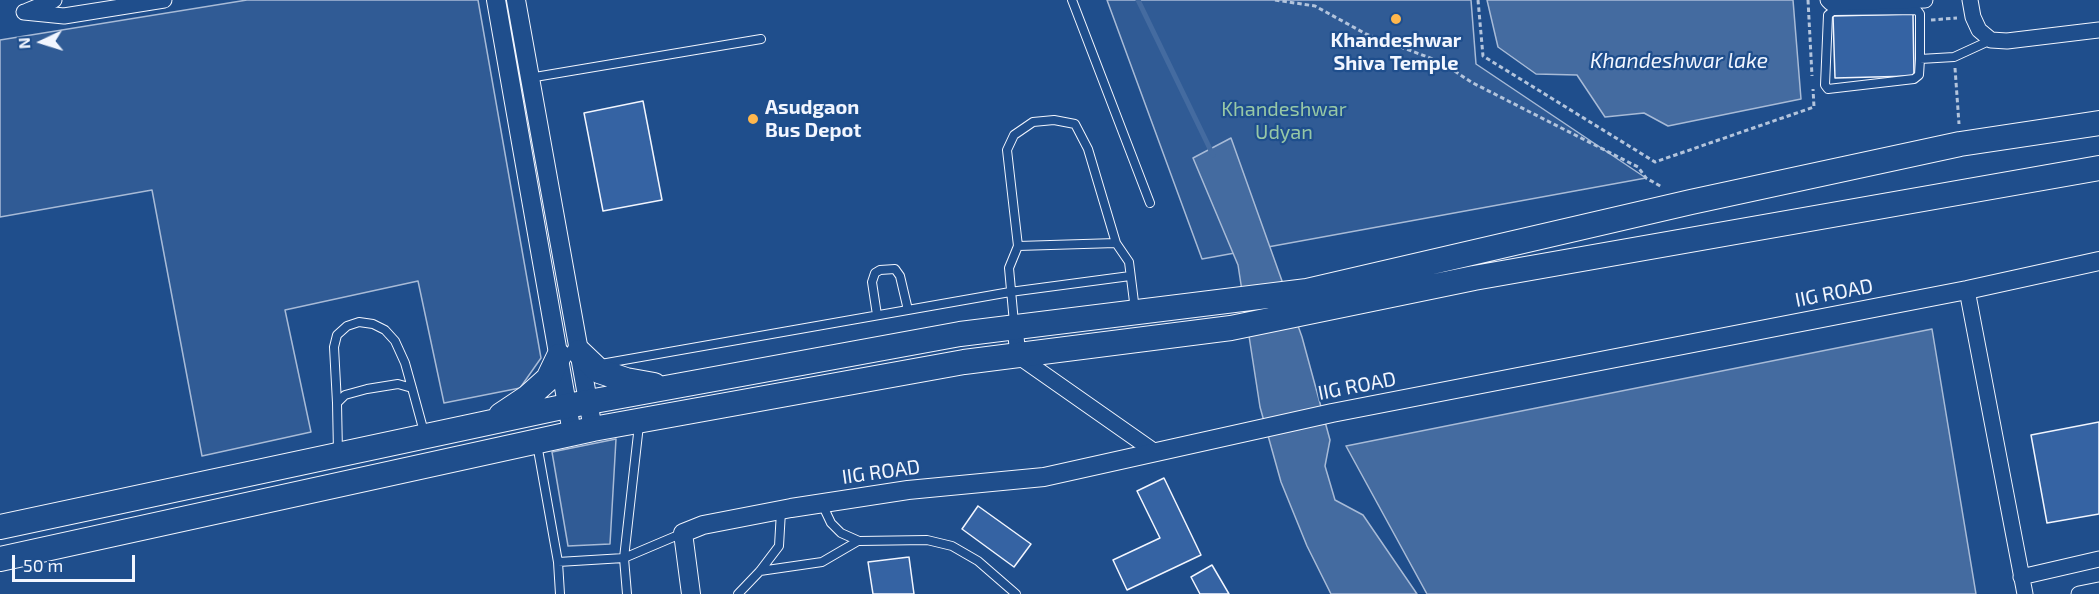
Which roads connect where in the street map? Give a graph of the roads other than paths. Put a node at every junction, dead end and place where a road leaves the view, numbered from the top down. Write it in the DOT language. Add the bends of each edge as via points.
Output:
graph roads {
  1 [pos="54,0"];
  2 [pos="164,0"];
  3 [pos="496,0"];
  4 [pos="516,0"];
  5 [pos="1072,0"];
  6 [pos="1828,0"];
  7 [pos="1925,0"];
  8 [pos="1970,0"];
  9 [pos="25,6"];
  10 [pos="2099,30"];
  11 [pos="761,39"];
  12 [pos="1991,40"];
  13 [pos="1920,59"];
  14 [pos="530,77"];
  15 [pos="510,81"];
  16 [pos="2099,123"];
  17 [pos="2099,168"];
  18 [pos="1150,203"];
  19 [pos="1116,243"];
  20 [pos="1018,246"];
  21 [pos="2099,261"];
  22 [pos="1130,276"];
  23 [pos="1966,290"];
  24 [pos="1010,292"];
  25 [pos="1309,302"];
  26 [pos="908,310"];
  27 [pos="1135,313"];
  28 [pos="877,315"];
  29 [pos="1015,327"];
  30 [pos="1018,356"];
  31 [pos="577,358"];
  32 [pos="670,387"];
  33 [pos="412,388"];
  34 [pos="337,403"];
  35 [pos="577,404"];
  36 [pos="639,422"];
  37 [pos="489,423"];
  38 [pos="583,431"];
  39 [pos="425,436"];
  40 [pos="536,442"];
  41 [pos="1155,452"];
  42 [pos="338,454"];
  43 [pos="822,503"];
  44 [pos="781,510"];
  45 [pos="0,527"];
  46 [pos="683,533"];
  47 [pos="858,541"];
  48 [pos="624,558"];
  49 [pos="0,559"];
  50 [pos="2099,559"];
  51 [pos="558,562"];
  52 [pos="760,571"];
  53 [pos="2021,577"];
  54 [pos="2099,590"];
  55 [pos="560,594"];
  56 [pos="627,594"];
  57 [pos="691,594"];
  58 [pos="738,594"];
  59 [pos="1016,594"];
  60 [pos="2025,594"];
  61 [pos="2079,594"];
  1 -- 9 [label="street"];
  2 -- 9 [label="street" via="64,16"];
  3 -- 15 [label="street"];
  4 -- 14 [label="street"];
  5 -- 18 [label="lane"];
  6 -- 7 [label="street"];
  8 -- 12 [label="street" via="1979,30"];
  10 -- 12 [label="street"];
  11 -- 14 [label="lane"];
  12 -- 13 [label="lane" via="1954,57"];
  13 -- 13 [label="lane" via="1917,10 1828,15 1828,89 1914,79"];
  14 -- 15 [label="lane"];
  14 -- 31 [label="street"];
  15 -- 31 [label="street"];
  16 -- 25 [label="highway" via="1960,144 1690,202"];
  17 -- 25 [label="highway" via="1474,278"];
  19 -- 20 [label="lane"];
  19 -- 20 [label="lane" via="1088,149 1075,124 1054,120 1034,122 1014,135 1007,150"];
  19 -- 22 [label="lane" via="1129,262"];
  20 -- 24 [label="lane" via="1009,268"];
  21 -- 23 [label="street, IIG ROAD"];
  22 -- 24 [label="lane"];
  22 -- 27 [label="lane"];
  23 -- 41 [label="street, IIG ROAD" via="1332,413"];
  23 -- 53 [label="street"];
  24 -- 26 [label="lane"];
  24 -- 29 [label="lane"];
  25 -- 27 [label="highway" via="1227,302"];
  25 -- 30 [label="highway" via="1231,328"];
  26 -- 28 [label="lane"];
  26 -- 28 [label="lane" via="900,276 895,269 880,270 872,282"];
  27 -- 29 [label="highway"];
  28 -- 31 [label="lane"];
  29 -- 30 [label="street"];
  29 -- 32 [label="highway"];
  30 -- 36 [label="highway" via="963,362"];
  30 -- 41 [label="street"];
  31 -- 32 [label="highway" via="626,380"];
  31 -- 35 [label="street"];
  31 -- 37 [label="highway"];
  32 -- 35 [label="highway"];
  33 -- 34 [label="lane" via="398,384 367,389 345,395"];
  33 -- 34 [label="lane" via="395,341 385,330 359,322 337,335"];
  33 -- 39 [label="lane"];
  34 -- 42 [label="lane"];
  35 -- 37 [label="highway"];
  35 -- 38 [label="street"];
  36 -- 38 [label="highway"];
  36 -- 48 [label="lane"];
  37 -- 39 [label="highway"];
  38 -- 40 [label="highway"];
  39 -- 42 [label="highway"];
  40 -- 49 [label="highway"];
  40 -- 51 [label="lane"];
  41 -- 43 [label="street, IIG ROAD" via="1044,477"];
  42 -- 45 [label="highway"];
  43 -- 44 [label="street, IIG ROAD"];
  43 -- 47 [label="lane" via="831,523"];
  44 -- 46 [label="street, IIG ROAD" via="703,525"];
  44 -- 52 [label="lane" via="779,546"];
  46 -- 48 [label="lane"];
  46 -- 57 [label="street"];
  47 -- 52 [label="lane" via="822,562"];
  47 -- 59 [label="lane" via="927,540 952,546 978,561"];
  48 -- 51 [label="lane"];
  48 -- 56 [label="lane"];
  50 -- 53 [label="street"];
  51 -- 55 [label="lane"];
  52 -- 58 [label="lane"];
  53 -- 60 [label="street"];
  54 -- 61 [label="street"];
}
